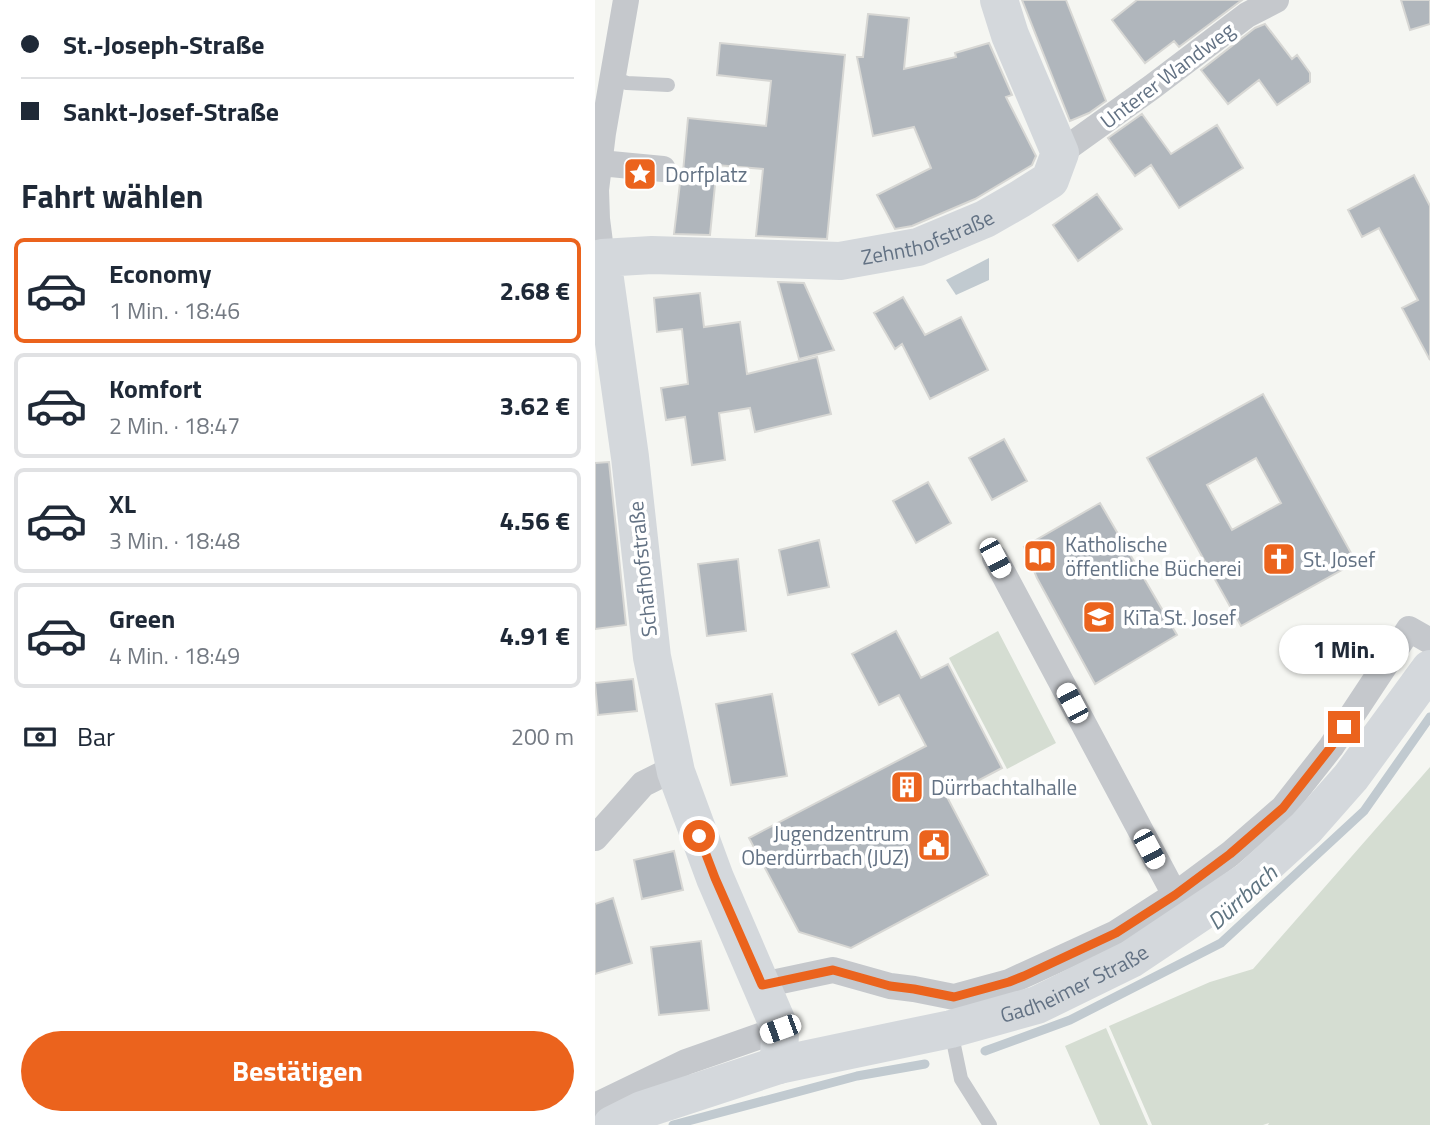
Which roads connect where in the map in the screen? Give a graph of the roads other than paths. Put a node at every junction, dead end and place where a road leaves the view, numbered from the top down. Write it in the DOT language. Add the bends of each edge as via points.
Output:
graph roads {
  1 [pos="999,0"];
  2 [pos="1276,0"];
  3 [pos="624,7"];
  4 [pos="612,79"];
  5 [pos="668,85"];
  6 [pos="1060,153"];
  7 [pos="600,163"];
  8 [pos="663,169"];
  9 [pos="596,190"];
  10 [pos="602,258"];
  11 [pos="995,558"];
  12 [pos="1430,641"];
  13 [pos="1430,669"];
  14 [pos="676,772"];
  15 [pos="595,838"];
  16 [pos="1175,895"];
  17 [pos="762,985"];
  18 [pos="951,1029"];
  19 [pos="780,1047"];
  20 [pos="595,1106"];
  21 [pos="612,1125"];
  22 [pos="990,1125"];
  1 -- 6 [label="street"];
  2 -- 6 [label="street, Unterer Wandweg" via="1247,15"];
  3 -- 4 [label="street"];
  4 -- 5 [label="lane"];
  4 -- 7 [label="street"];
  6 -- 10 [label="street, Zehnthofstraße" via="1050,180 985,219 918,247 839,261 652,255"];
  7 -- 8 [label="street"];
  7 -- 9 [label="street"];
  9 -- 10 [label="street"];
  10 -- 14 [label="street, Schafhofstraße" via="652,657"];
  11 -- 16 [label="street"];
  12 -- 16 [label="street" via="1409,629 1331,747 1283,808"];
  13 -- 18 [label="street, Gadheimer Straße" via="1351,777 1306,828 1249,880 1131,959 1037,1005"];
  14 -- 15 [label="street" via="643,784"];
  14 -- 17 [label="street, Schafhofstraße" via="715,878"];
  16 -- 17 [label="street" via="1116,933 1051,964 1009,982 954,997 833,970"];
  17 -- 19 [label="street, Schafhofstraße"];
  18 -- 19 [label="street, Gadheimer Straße"];
  18 -- 22 [label="lane" via="961,1079"];
  19 -- 20 [label="street" via="686,1062"];
  19 -- 21 [label="street, Gadheimer Straße"];
}
